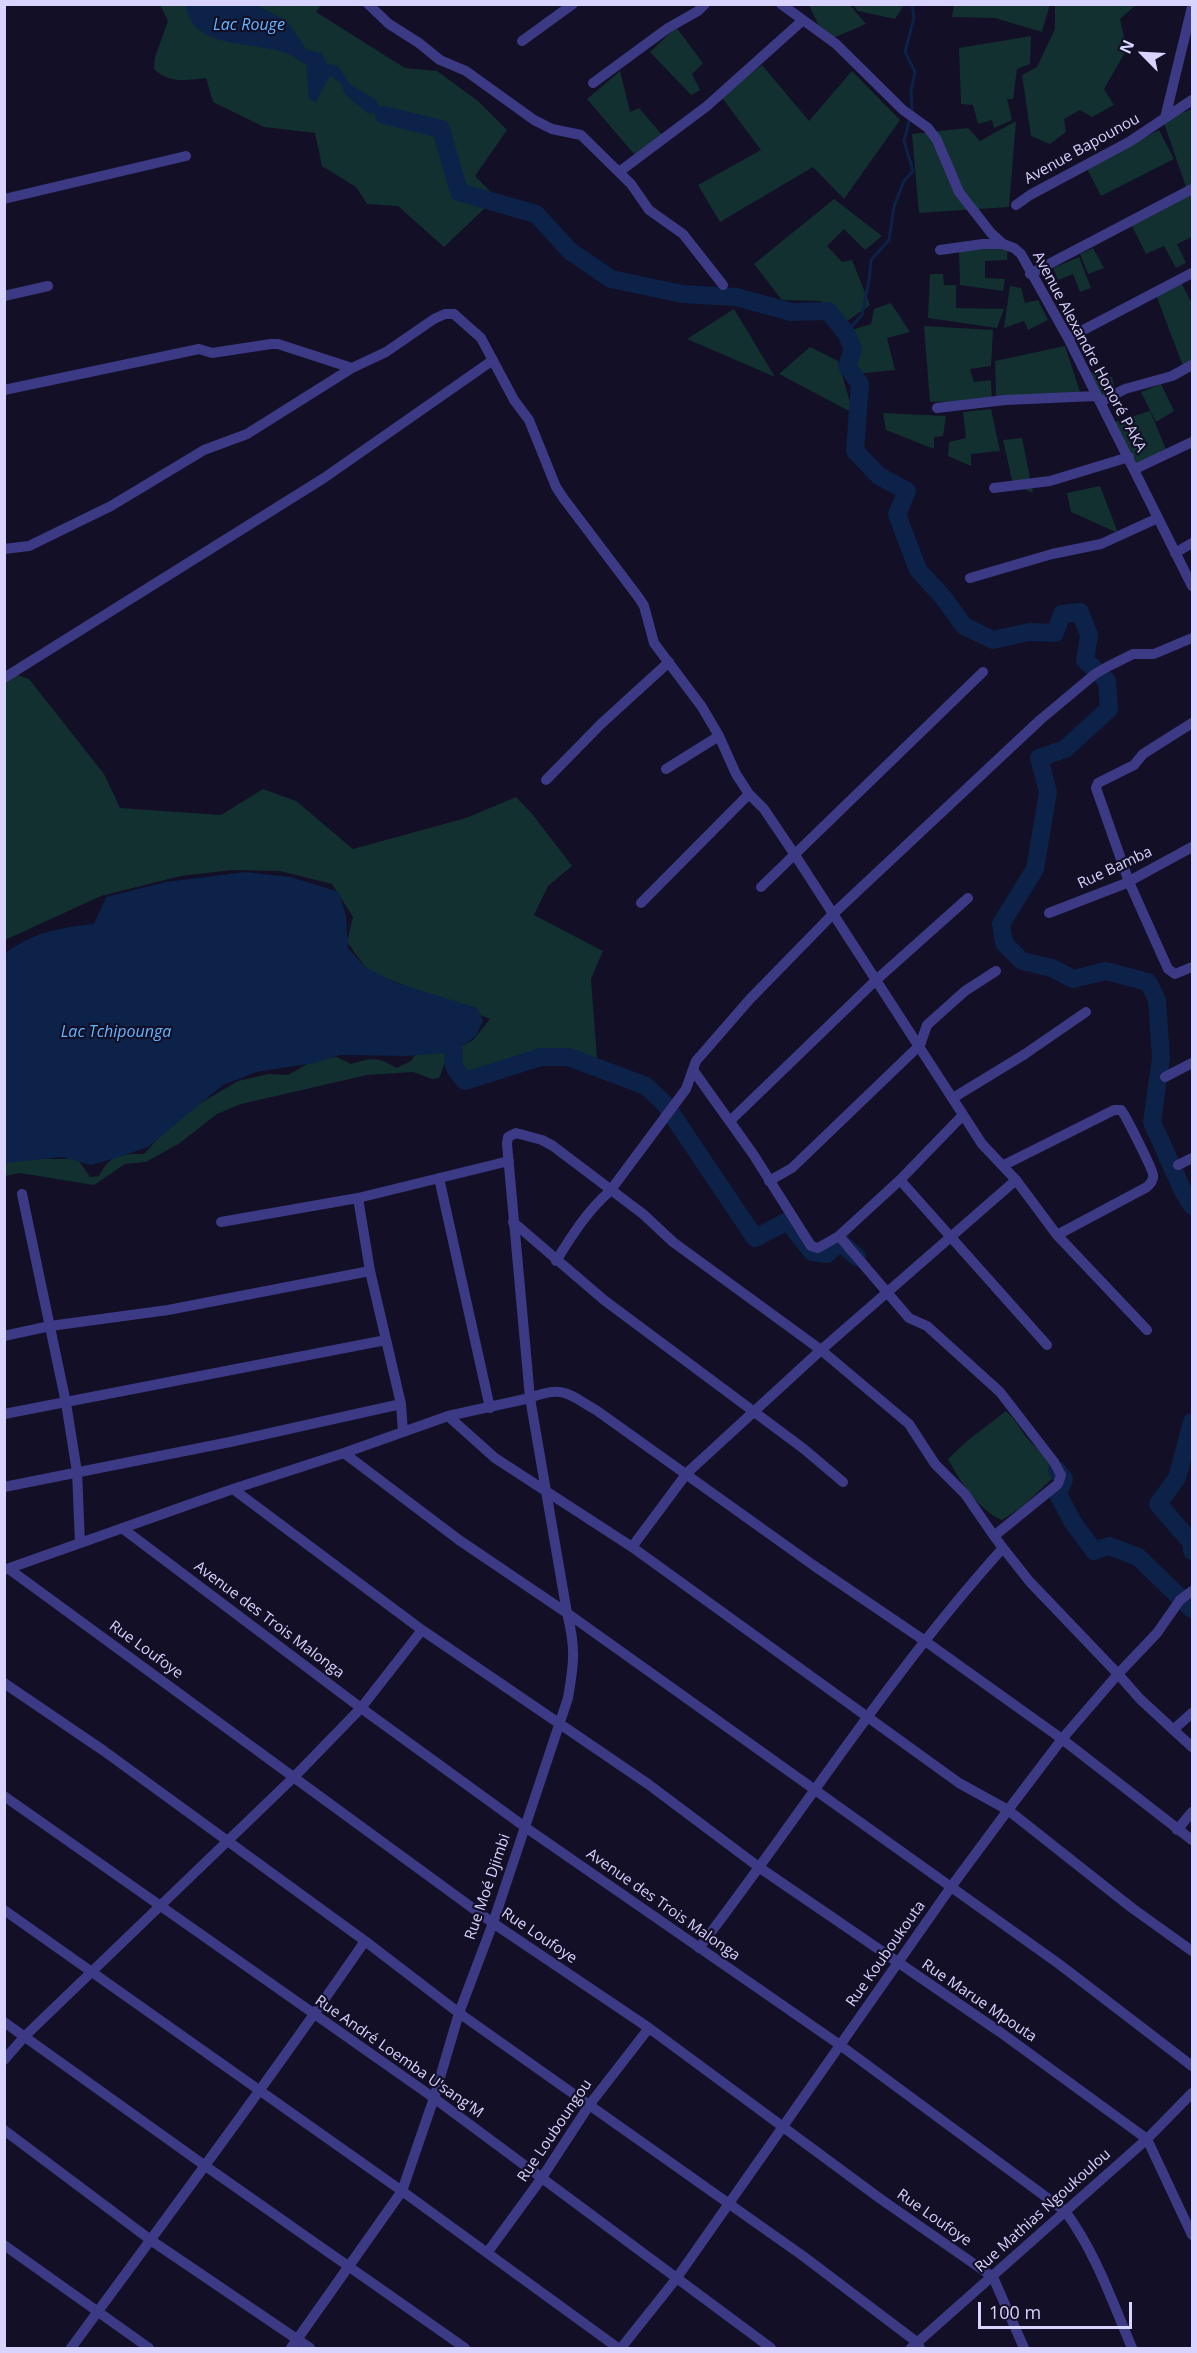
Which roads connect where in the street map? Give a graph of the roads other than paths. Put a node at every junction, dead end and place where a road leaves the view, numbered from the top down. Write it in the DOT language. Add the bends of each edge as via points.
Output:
graph roads {
  1 [pos="368,4"];
  2 [pos="573,4"];
  3 [pos="705,4"];
  4 [pos="781,4"];
  5 [pos="1192,8"];
  6 [pos="802,21"];
  7 [pos="522,40"];
  8 [pos="593,83"];
  9 [pos="1192,100"];
  10 [pos="1165,118"];
  11 [pos="186,156"];
  12 [pos="619,172"];
  13 [pos="1192,189"];
  14 [pos="4,199"];
  15 [pos="1016,205"];
  16 [pos="1003,244"];
  17 [pos="940,250"];
  18 [pos="1030,273"];
  19 [pos="1192,273"];
  20 [pos="723,285"];
  21 [pos="48,286"];
  22 [pos="4,296"];
  23 [pos="1068,338"];
  24 [pos="493,360"];
  25 [pos="1192,365"];
  26 [pos="352,368"];
  27 [pos="4,390"];
  28 [pos="1098,399"];
  29 [pos="938,408"];
  30 [pos="1192,442"];
  31 [pos="1129,457"];
  32 [pos="1135,469"];
  33 [pos="994,488"];
  34 [pos="1158,518"];
  35 [pos="1192,543"];
  36 [pos="4,549"];
  37 [pos="1175,553"];
  38 [pos="970,578"];
  39 [pos="1192,586"];
  40 [pos="1192,638"];
  41 [pos="669,662"];
  42 [pos="983,672"];
  43 [pos="4,678"];
  44 [pos="1192,723"];
  45 [pos="719,736"];
  46 [pos="666,769"];
  47 [pos="546,780"];
  48 [pos="749,794"];
  49 [pos="1192,847"];
  50 [pos="795,855"];
  51 [pos="1129,882"];
  52 [pos="762,887"];
  53 [pos="968,897"];
  54 [pos="641,903"];
  55 [pos="1049,913"];
  56 [pos="832,915"];
  57 [pos="1192,967"];
  58 [pos="996,971"];
  59 [pos="875,981"];
  60 [pos="1086,1012"];
  61 [pos="920,1045"];
  62 [pos="1192,1063"];
  63 [pos="693,1070"];
  64 [pos="1165,1077"];
  65 [pos="953,1098"];
  66 [pos="963,1115"];
  67 [pos="730,1121"];
  68 [pos="1192,1158"];
  69 [pos="509,1161"];
  70 [pos="1178,1165"];
  71 [pos="1004,1166"];
  72 [pos="439,1178"];
  73 [pos="900,1180"];
  74 [pos="1016,1180"];
  75 [pos="769,1181"];
  76 [pos="610,1191"];
  77 [pos="22,1194"];
  78 [pos="358,1198"];
  79 [pos="221,1222"];
  80 [pos="513,1222"];
  81 [pos="1057,1235"];
  82 [pos="839,1236"];
  83 [pos="951,1237"];
  84 [pos="556,1261"];
  85 [pos="370,1271"];
  86 [pos="886,1293"];
  87 [pos="50,1326"];
  88 [pos="1148,1330"];
  89 [pos="4,1336"];
  90 [pos="386,1340"];
  91 [pos="1047,1345"];
  92 [pos="821,1350"];
  93 [pos="530,1398"];
  94 [pos="66,1403"];
  95 [pos="401,1404"];
  96 [pos="490,1408"];
  97 [pos="753,1412"];
  98 [pos="4,1414"];
  99 [pos="448,1416"];
  100 [pos="404,1432"];
  101 [pos="344,1454"];
  102 [pos="77,1472"];
  103 [pos="687,1473"];
  104 [pos="843,1482"];
  105 [pos="4,1487"];
  106 [pos="233,1489"];
  107 [pos="546,1491"];
  108 [pos="122,1528"];
  109 [pos="994,1536"];
  110 [pos="80,1543"];
  111 [pos="632,1547"];
  112 [pos="1003,1548"];
  113 [pos="7,1569"];
  114 [pos="1192,1591"];
  115 [pos="567,1613"];
  116 [pos="422,1630"];
  117 [pos="925,1641"];
  118 [pos="1118,1674"];
  119 [pos="4,1683"];
  120 [pos="361,1708"];
  121 [pos="1192,1713"];
  122 [pos="867,1715"];
  123 [pos="559,1722"];
  124 [pos="1173,1730"];
  125 [pos="1062,1739"];
  126 [pos="1192,1747"];
  127 [pos="294,1777"];
  128 [pos="815,1791"];
  129 [pos="4,1796"];
  130 [pos="1008,1810"];
  131 [pos="1192,1812"];
  132 [pos="525,1827"];
  133 [pos="1177,1830"];
  134 [pos="226,1840"];
  135 [pos="1192,1840"];
  136 [pos="760,1868"];
  137 [pos="951,1887"];
  138 [pos="159,1905"];
  139 [pos="4,1910"];
  140 [pos="493,1923"];
  141 [pos="365,1941"];
  142 [pos="699,1948"];
  143 [pos="1192,1951"];
  144 [pos="899,1964"];
  145 [pos="92,1971"];
  146 [pos="459,2013"];
  147 [pos="314,2016"];
  148 [pos="4,2022"];
  149 [pos="648,2028"];
  150 [pos="25,2036"];
  151 [pos="840,2045"];
  152 [pos="4,2060"];
  153 [pos="1192,2066"];
  154 [pos="259,2090"];
  155 [pos="1192,2093"];
  156 [pos="434,2098"];
  157 [pos="590,2104"];
  158 [pos="783,2126"];
  159 [pos="4,2130"];
  160 [pos="1147,2139"];
  161 [pos="204,2165"];
  162 [pos="541,2179"];
  163 [pos="402,2191"];
  164 [pos="728,2203"];
  165 [pos="1065,2211"];
  166 [pos="1192,2235"];
  167 [pos="152,2241"];
  168 [pos="4,2245"];
  169 [pos="487,2253"];
  170 [pos="348,2266"];
  171 [pos="993,2277"];
  172 [pos="676,2279"];
  173 [pos="99,2311"];
  174 [pos="294,2344"];
  175 [pos="916,2347"];
  176 [pos="71,2349"];
  177 [pos="149,2349"];
  178 [pos="310,2349"];
  179 [pos="465,2349"];
  180 [pos="619,2349"];
  181 [pos="771,2349"];
  182 [pos="1024,2349"];
  183 [pos="1132,2349"];
  1 -- 12 [label="street" via="440,60 466,71 534,120 552,129 581,135"];
  2 -- 7 [label="street"];
  3 -- 8 [label="street"];
  4 -- 6 [label="street, Avenue Alexandre Honoré PAKA"];
  5 -- 10 [label="street"];
  6 -- 12 [label="street" via="707,106"];
  6 -- 16 [label="street, Avenue Alexandre Honoré PAKA" via="836,44 903,110 928,128 938,140 959,192"];
  9 -- 10 [label="street, Avenue Bapounou"];
  10 -- 15 [label="street, Avenue Bapounou" via="1130,142"];
  11 -- 14 [label="street"];
  12 -- 20 [label="street" via="649,210 683,234"];
  13 -- 18 [label="street"];
  16 -- 17 [label="street"];
  16 -- 18 [label="street, Avenue Alexandre Honoré PAKA" via="1021,254"];
  18 -- 23 [label="street, Avenue Alexandre Honoré PAKA"];
  19 -- 23 [label="street"];
  21 -- 22 [label="street"];
  23 -- 28 [label="street, Avenue Alexandre Honoré PAKA"];
  24 -- 26 [label="street" via="470,327 454,314 445,314 386,352"];
  24 -- 41 [label="street" via="528,420 556,487 639,598 654,643"];
  24 -- 43 [label="street" via="324,478"];
  25 -- 28 [label="street" via="1172,376"];
  26 -- 27 [label="street" via="271,344 213,353 199,349"];
  26 -- 36 [label="street" via="247,434 204,450 111,506 29,546"];
  28 -- 29 [label="street" via="1005,400"];
  28 -- 31 [label="street, Avenue Alexandre Honoré PAKA"];
  30 -- 32 [label="street"];
  31 -- 32 [label="street, Avenue Alexandre Honoré PAKA"];
  31 -- 33 [label="street" via="1050,481"];
  32 -- 34 [label="street, Avenue Alexandre Honoré PAKA"];
  34 -- 37 [label="street, Avenue Alexandre Honoré PAKA"];
  34 -- 38 [label="street" via="1101,544"];
  35 -- 37 [label="street"];
  37 -- 39 [label="street, Avenue Alexandre Honoré PAKA"];
  40 -- 56 [label="street" via="1154,654 1134,654 1095,674 1040,720"];
  41 -- 45 [label="street"];
  41 -- 47 [label="street"];
  42 -- 50 [label="street"];
  44 -- 51 [label="street" via="1143,754 1134,765 1096,785"];
  45 -- 46 [label="street"];
  45 -- 48 [label="street"];
  48 -- 50 [label="street"];
  48 -- 54 [label="street"];
  49 -- 51 [label="street, Rue Bamba"];
  50 -- 52 [label="street"];
  50 -- 56 [label="street"];
  51 -- 55 [label="street, Rue Bamba"];
  51 -- 57 [label="street" via="1168,969 1175,974"];
  53 -- 59 [label="street"];
  56 -- 59 [label="street"];
  56 -- 63 [label="street" via="750,999 696,1061"];
  58 -- 61 [label="street" via="965,991 927,1025"];
  59 -- 61 [label="street"];
  59 -- 67 [label="street"];
  60 -- 65 [label="street"];
  61 -- 65 [label="street"];
  61 -- 75 [label="street" via="792,1168"];
  62 -- 64 [label="street"];
  63 -- 67 [label="street"];
  63 -- 76 [label="street" via="686,1089"];
  65 -- 66 [label="street"];
  66 -- 71 [label="street" via="982,1144"];
  66 -- 73 [label="street"];
  67 -- 75 [label="street"];
  68 -- 70 [label="street"];
  69 -- 72 [label="street"];
  69 -- 76 [label="street, Rue Moé Djimbi" via="508,1137 524,1135 553,1146"];
  69 -- 80 [label="street, Rue Moé Djimbi"];
  71 -- 74 [label="street"];
  71 -- 81 [label="street" via="1114,1110 1122,1110 1150,1164 1152,1182"];
  72 -- 78 [label="street"];
  72 -- 96 [label="street"];
  73 -- 82 [label="street"];
  73 -- 83 [label="street"];
  74 -- 81 [label="street"];
  74 -- 83 [label="street"];
  75 -- 82 [label="street" via="811,1246 818,1248"];
  76 -- 84 [label="street" via="576,1228"];
  76 -- 92 [label="street"];
  77 -- 87 [label="street"];
  78 -- 79 [label="street"];
  78 -- 85 [label="street"];
  80 -- 84 [label="street"];
  80 -- 93 [label="street, Rue Moé Djimbi"];
  81 -- 88 [label="street"];
  82 -- 86 [label="street"];
  83 -- 86 [label="street"];
  83 -- 91 [label="street"];
  84 -- 97 [label="street"];
  85 -- 87 [label="street" via="168,1310"];
  85 -- 90 [label="street"];
  86 -- 92 [label="street"];
  86 -- 109 [label="street" via="909,1318 927,1326 1000,1392 1061,1471 1058,1484"];
  87 -- 89 [label="street"];
  87 -- 94 [label="street"];
  90 -- 94 [label="street"];
  90 -- 95 [label="street"];
  92 -- 97 [label="street"];
  92 -- 109 [label="street" via="909,1424 935,1464 965,1494"];
  93 -- 96 [label="street"];
  93 -- 103 [label="street" via="546,1391 563,1391"];
  93 -- 107 [label="street, Rue Moé Djimbi"];
  94 -- 98 [label="street"];
  94 -- 102 [label="street"];
  95 -- 100 [label="street"];
  95 -- 102 [label="street"];
  96 -- 99 [label="street"];
  97 -- 103 [label="street"];
  97 -- 104 [label="street"];
  99 -- 100 [label="street"];
  99 -- 107 [label="street" via="495,1458"];
  100 -- 101 [label="street"];
  101 -- 106 [label="street"];
  101 -- 115 [label="street" via="459,1540"];
  102 -- 105 [label="street"];
  102 -- 110 [label="street"];
  103 -- 111 [label="street"];
  103 -- 117 [label="street"];
  106 -- 108 [label="street"];
  106 -- 116 [label="street, Rue Marue Mpouta"];
  107 -- 111 [label="street"];
  107 -- 115 [label="street, Rue Moé Djimbi"];
  108 -- 110 [label="street"];
  108 -- 120 [label="street, Avenue des Trois Malonga"];
  109 -- 112 [label="street"];
  110 -- 113 [label="street"];
  111 -- 122 [label="street"];
  112 -- 117 [label="street"];
  112 -- 118 [label="street"];
  113 -- 127 [label="street, Rue Loufoye"];
  114 -- 118 [label="street, Rue Kouboukouta"];
  115 -- 123 [label="street, Rue Moé Djimbi" via="574,1640 573,1668"];
  115 -- 128 [label="street"];
  116 -- 120 [label="street"];
  116 -- 123 [label="street, Rue Marue Mpouta"];
  117 -- 122 [label="street"];
  117 -- 125 [label="street"];
  118 -- 124 [label="street"];
  118 -- 125 [label="street, Rue Kouboukouta"];
  119 -- 134 [label="street"];
  120 -- 127 [label="street"];
  120 -- 132 [label="street, Avenue des Trois Malonga"];
  121 -- 124 [label="street"];
  122 -- 128 [label="street"];
  122 -- 130 [label="street" via="959,1783"];
  123 -- 132 [label="street, Rue Moé Djimbi"];
  123 -- 136 [label="street, Rue Marue Mpouta"];
  124 -- 126 [label="street"];
  125 -- 130 [label="street, Rue Kouboukouta"];
  125 -- 133 [label="street"];
  127 -- 134 [label="street"];
  127 -- 140 [label="street, Rue Loufoye"];
  128 -- 136 [label="street"];
  128 -- 137 [label="street"];
  129 -- 138 [label="street, Rue André Loemba U'sang'M"];
  130 -- 137 [label="street, Rue Kouboukouta"];
  130 -- 143 [label="street"];
  131 -- 133 [label="street"];
  132 -- 140 [label="street, Rue Moé Djimbi"];
  132 -- 142 [label="street, Avenue des Trois Malonga"];
  133 -- 135 [label="street"];
  134 -- 138 [label="street"];
  134 -- 141 [label="street"];
  136 -- 142 [label="street"];
  136 -- 144 [label="street, Rue Marue Mpouta"];
  137 -- 144 [label="street, Rue Kouboukouta"];
  137 -- 153 [label="street"];
  138 -- 145 [label="street"];
  138 -- 147 [label="street, Rue André Loemba U'sang'M"];
  139 -- 145 [label="street"];
  140 -- 146 [label="street, Rue Moé Djimbi"];
  140 -- 149 [label="street, Rue Loufoye"];
  141 -- 146 [label="street"];
  141 -- 147 [label="street"];
  142 -- 151 [label="street, Avenue des Trois Malonga"];
  144 -- 151 [label="street, Rue Kouboukouta"];
  144 -- 160 [label="street, Rue Marue Mpouta"];
  145 -- 150 [label="street"];
  145 -- 154 [label="street"];
  146 -- 156 [label="street, Rue Moé Djimbi"];
  146 -- 157 [label="street"];
  147 -- 154 [label="street"];
  147 -- 156 [label="street, Rue André Loemba U'sang'M"];
  148 -- 150 [label="street"];
  149 -- 157 [label="street, Rue Louboungou"];
  149 -- 158 [label="street, Rue Loufoye"];
  150 -- 152 [label="street"];
  150 -- 161 [label="street"];
  151 -- 158 [label="street, Rue Kouboukouta"];
  151 -- 165 [label="street, Avenue des Trois Malonga"];
  154 -- 161 [label="street"];
  154 -- 163 [label="street"];
  155 -- 160 [label="street, Rue Mathias Ngoukoulou"];
  156 -- 162 [label="street, Rue André Loemba U'sang'M"];
  156 -- 163 [label="street, Rue Moé Djimbi"];
  157 -- 162 [label="street, Rue Louboungou"];
  157 -- 164 [label="street"];
  158 -- 164 [label="street, Rue Kouboukouta"];
  158 -- 171 [label="street, Rue Loufoye"];
  159 -- 167 [label="street"];
  160 -- 165 [label="street, Rue Mathias Ngoukoulou"];
  160 -- 166 [label="street, Rue Marue Mpouta"];
  161 -- 167 [label="street"];
  161 -- 170 [label="street"];
  162 -- 169 [label="street, Rue Louboungou"];
  162 -- 172 [label="street, Rue André Loemba U'sang'M"];
  163 -- 169 [label="street"];
  163 -- 170 [label="street, Rue Moé Djimbi"];
  164 -- 172 [label="street, Rue Kouboukouta"];
  164 -- 175 [label="street" via="803,2256"];
  165 -- 171 [label="street, Rue Mathias Ngoukoulou"];
  165 -- 183 [label="street, Avenue des Trois Malonga" via="1101,2271"];
  167 -- 173 [label="street"];
  167 -- 174 [label="street"];
  168 -- 173 [label="street"];
  169 -- 180 [label="street"];
  170 -- 174 [label="street, Rue Moé Djimbi"];
  170 -- 179 [label="street"];
  171 -- 175 [label="street, Rue Mathias Ngoukoulou"];
  171 -- 182 [label="street"];
  172 -- 180 [label="street, Rue Kouboukouta"];
  172 -- 181 [label="street, Rue André Loemba U'sang'M"];
  173 -- 176 [label="street"];
  173 -- 177 [label="street"];
  174 -- 178 [label="street"];
}
